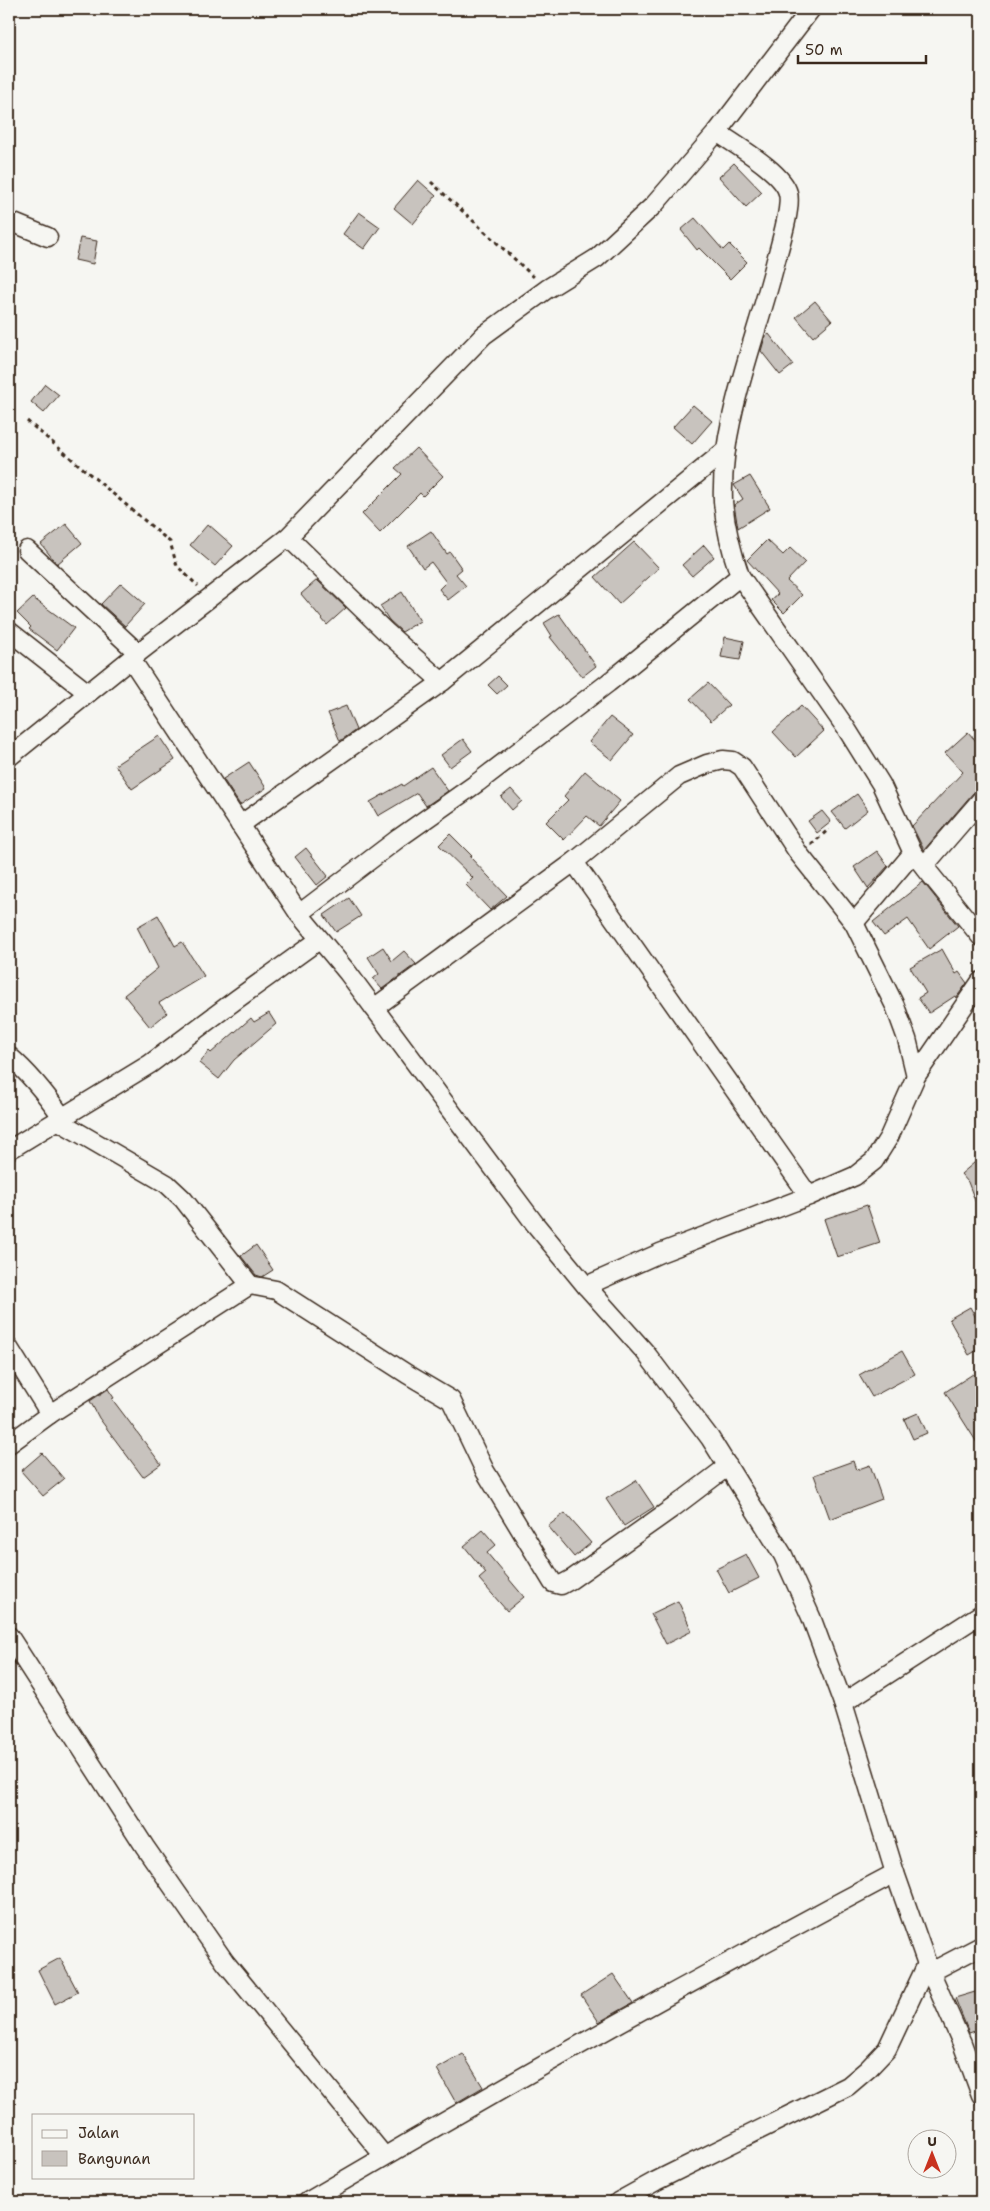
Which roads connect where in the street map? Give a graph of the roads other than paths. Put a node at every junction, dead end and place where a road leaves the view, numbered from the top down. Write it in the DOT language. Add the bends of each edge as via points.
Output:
graph roads {
  1 [pos="811,9"];
  2 [pos="718,132"];
  3 [pos="9,221"];
  4 [pos="48,237"];
  5 [pos="726,450"];
  6 [pos="288,537"];
  7 [pos="27,550"];
  8 [pos="740,576"];
  9 [pos="9,631"];
  10 [pos="134,656"];
  11 [pos="442,682"];
  12 [pos="88,693"];
  13 [pos="9,757"];
  14 [pos="981,800"];
  15 [pos="240,825"];
  16 [pos="918,860"];
  17 [pos="574,862"];
  18 [pos="299,914"];
  19 [pos="854,923"];
  20 [pos="981,937"];
  21 [pos="319,940"];
  22 [pos="981,981"];
  23 [pos="374,1008"];
  24 [pos="9,1056"];
  25 [pos="916,1076"];
  26 [pos="60,1118"];
  27 [pos="9,1150"];
  28 [pos="809,1196"];
  29 [pos="250,1285"];
  30 [pos="586,1286"];
  31 [pos="9,1348"];
  32 [pos="50,1414"];
  33 [pos="9,1444"];
  34 [pos="728,1466"];
  35 [pos="981,1614"];
  36 [pos="9,1636"];
  37 [pos="843,1703"];
  38 [pos="895,1873"];
  39 [pos="981,1946"];
  40 [pos="929,1968"];
  41 [pos="981,2094"];
  42 [pos="384,2156"];
  43 [pos="306,2202"];
  44 [pos="618,2202"];
  1 -- 2 [label="street"];
  2 -- 5 [label="street" via="779,177 788,194 785,223 736,401"];
  2 -- 6 [label="street" via="654,205 597,258 547,289 484,335"];
  3 -- 4 [label="street"];
  5 -- 8 [label="street" via="723,503"];
  5 -- 11 [label="street"];
  6 -- 10 [label="street"];
  6 -- 11 [label="street" via="385,632"];
  7 -- 10 [label="street"];
  8 -- 16 [label="street" via="846,728 881,784"];
  8 -- 18 [label="street" via="485,778"];
  9 -- 12 [label="street"];
  10 -- 12 [label="street"];
  10 -- 15 [label="street"];
  11 -- 15 [label="street"];
  12 -- 13 [label="street"];
  14 -- 16 [label="street"];
  15 -- 18 [label="street"];
  16 -- 19 [label="street"];
  16 -- 20 [label="street"];
  17 -- 19 [label="street" via="680,776 707,764 723,760 733,762 742,767 800,854"];
  17 -- 23 [label="street"];
  17 -- 28 [label="street"];
  18 -- 21 [label="street"];
  19 -- 25 [label="street" via="895,1006"];
  21 -- 23 [label="street"];
  21 -- 26 [label="street" via="150,1064"];
  22 -- 25 [label="street"];
  23 -- 30 [label="street" via="535,1224"];
  24 -- 26 [label="street" via="44,1090"];
  25 -- 28 [label="street" via="889,1137 874,1161 855,1176"];
  26 -- 27 [label="street"];
  26 -- 29 [label="street" via="167,1184 183,1199"];
  28 -- 30 [label="street" via="660,1253"];
  29 -- 32 [label="street"];
  29 -- 34 [label="street" via="276,1290 451,1400 485,1471 554,1582 560,1584 572,1579"];
  30 -- 34 [label="street" via="645,1352"];
  31 -- 32 [label="street"];
  32 -- 33 [label="street"];
  34 -- 37 [label="street" via="783,1555 811,1617"];
  35 -- 37 [label="street"];
  36 -- 42 [label="street" via="145,1847 225,1962"];
  37 -- 38 [label="street"];
  38 -- 40 [label="street"];
  38 -- 42 [label="street" via="776,1936"];
  39 -- 40 [label="street"];
  40 -- 41 [label="street"];
  40 -- 44 [label="street" via="887,2049 848,2086"];
  42 -- 43 [label="street"];
}
